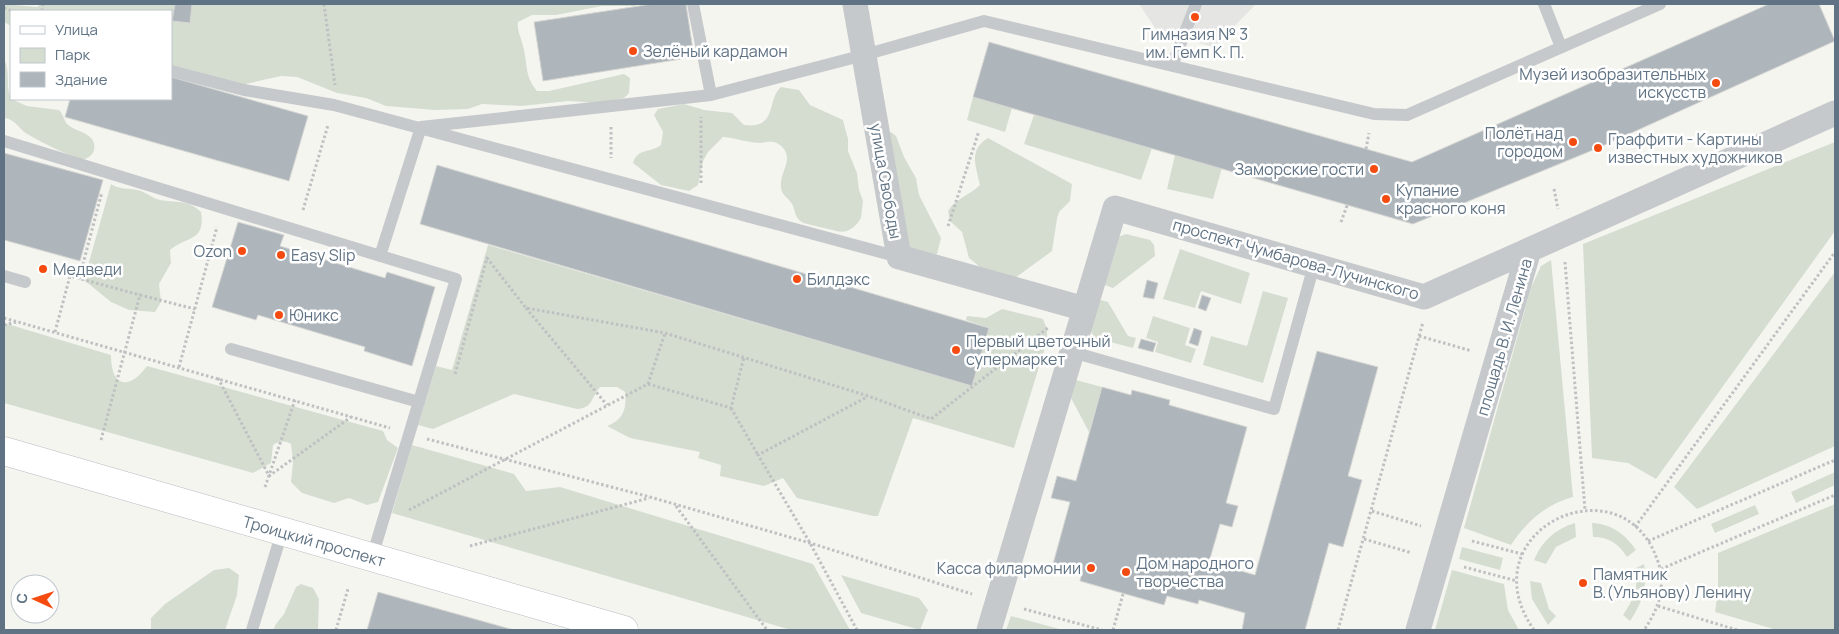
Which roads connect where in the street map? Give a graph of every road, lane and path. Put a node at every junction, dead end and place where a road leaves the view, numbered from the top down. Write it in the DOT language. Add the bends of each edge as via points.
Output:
graph roads {
  1 [pos="693,4"];
  2 [pos="855,4"];
  3 [pos="1196,4"];
  4 [pos="1544,4"];
  5 [pos="1660,4"];
  6 [pos="1561,47"];
  7 [pos="864,55"];
  8 [pos="1172,66"];
  9 [pos="172,71"];
  10 [pos="706,95"];
  11 [pos="610,106"];
  12 [pos="1835,113"];
  13 [pos="421,127"];
  14 [pos="979,131"];
  15 [pos="4,141"];
  16 [pos="107,173"];
  17 [pos="611,179"];
  18 [pos="1348,203"];
  19 [pos="700,204"];
  20 [pos="222,208"];
  21 [pos="1342,222"];
  22 [pos="948,226"];
  23 [pos="1529,250"];
  24 [pos="1564,252"];
  25 [pos="1835,252"];
  26 [pos="380,256"];
  27 [pos="899,258"];
  28 [pos="1314,265"];
  29 [pos="4,276"];
  30 [pos="79,279"];
  31 [pos="25,282"];
  32 [pos="140,295"];
  33 [pos="526,308"];
  34 [pos="195,309"];
  35 [pos="1085,309"];
  36 [pos="1424,317"];
  37 [pos="4,318"];
  38 [pos="17,322"];
  39 [pos="1053,324"];
  40 [pos="4,325"];
  41 [pos="55,332"];
  42 [pos="665,333"];
  43 [pos="1419,336"];
  44 [pos="231,349"];
  45 [pos="1466,350"];
  46 [pos="125,352"];
  47 [pos="1072,352"];
  48 [pos="744,357"];
  49 [pos="179,367"];
  50 [pos="455,374"];
  51 [pos="218,378"];
  52 [pos="648,384"];
  53 [pos="868,396"];
  54 [pos="295,400"];
  55 [pos="419,402"];
  56 [pos="607,405"];
  57 [pos="731,408"];
  58 [pos="351,417"];
  59 [pos="410,434"];
  60 [pos="424,438"];
  61 [pos="101,440"];
  62 [pos="4,451"];
  63 [pos="758,455"];
  64 [pos="506,460"];
  65 [pos="1835,460"];
  66 [pos="269,476"];
  67 [pos="265,487"];
  68 [pos="1835,495"];
  69 [pos="650,497"];
  70 [pos="675,505"];
  71 [pos="1585,510"];
  72 [pos="1372,511"];
  73 [pos="404,513"];
  74 [pos="1421,526"];
  75 [pos="1635,527"];
  76 [pos="282,532"];
  77 [pos="1364,539"];
  78 [pos="1469,540"];
  79 [pos="1648,540"];
  80 [pos="810,543"];
  81 [pos="470,546"];
  82 [pos="1413,553"];
  83 [pos="1522,554"];
  84 [pos="372,558"];
  85 [pos="1462,566"];
  86 [pos="1661,569"];
  87 [pos="1516,581"];
  88 [pos="348,589"];
  89 [pos="1122,594"];
  90 [pos="976,595"];
  91 [pos="1658,606"];
  92 [pos="1022,608"];
  93 [pos="252,630"];
  94 [pos="336,630"];
  95 [pos="624,630"];
  96 [pos="767,630"];
  97 [pos="857,630"];
  98 [pos="989,630"];
  99 [pos="1102,630"];
  100 [pos="1113,630"];
  101 [pos="1338,630"];
  102 [pos="1418,630"];
  103 [pos="1534,630"];
  104 [pos="1644,630"];
  105 [pos="1737,630"];
  1 -- 10 [label="lane"];
  2 -- 7 [label="street, улица Свободы"];
  3 -- 8 [label="lane"];
  4 -- 6 [label="lane"];
  5 -- 6 [label="lane"];
  6 -- 8 [label="lane" via="1407,115 1374,114"];
  7 -- 8 [label="lane" via="984,21"];
  7 -- 10 [label="lane"];
  7 -- 27 [label="street, улица Свободы"];
  9 -- 13 [label="lane" via="244,90 334,105"];
  10 -- 11 [label="lane"];
  10 -- 19 [label="path"];
  11 -- 13 [label="lane"];
  11 -- 17 [label="path"];
  12 -- 23 [label="street, площадь В. И. Ленина"];
  13 -- 17 [label="lane"];
  13 -- 26 [label="lane"];
  14 -- 22 [label="path"];
  15 -- 16 [label="lane"];
  16 -- 20 [label="lane"];
  16 -- 30 [label="path"];
  17 -- 19 [label="lane"];
  18 -- 21 [label="path"];
  19 -- 27 [label="lane"];
  20 -- 26 [label="lane"];
  20 -- 34 [label="path"];
  23 -- 28 [label="street, проспект Чумбарова-Лучинского" via="1424,297"];
  23 -- 102 [label="street, площадь В. И. Ленина"];
  24 -- 71 [label="path"];
  25 -- 75 [label="path"];
  26 -- 55 [label="lane" via="456,280"];
  27 -- 35 [label="street, улица Свободы"];
  28 -- 35 [label="street, проспект Чумбарова-Лучинского" via="1115,208"];
  28 -- 47 [label="lane" via="1274,409"];
  29 -- 31 [label="lane"];
  30 -- 32 [label="path"];
  30 -- 41 [label="path" via="70,276"];
  32 -- 34 [label="path"];
  32 -- 46 [label="path"];
  33 -- 42 [label="path"];
  33 -- 50 [label="path" via="487,258"];
  33 -- 56 [label="path"];
  34 -- 49 [label="path"];
  35 -- 47 [label="street"];
  36 -- 43 [label="path"];
  37 -- 38 [label="path"];
  38 -- 40 [label="path"];
  38 -- 41 [label="path"];
  39 -- 53 [label="path" via="931,420"];
  41 -- 46 [label="path"];
  42 -- 48 [label="path"];
  42 -- 52 [label="path"];
  43 -- 45 [label="path"];
  43 -- 72 [label="path"];
  44 -- 55 [label="lane"];
  46 -- 49 [label="path"];
  46 -- 61 [label="path"];
  47 -- 98 [label="street"];
  48 -- 53 [label="path"];
  48 -- 57 [label="path"];
  49 -- 51 [label="path"];
  51 -- 54 [label="path"];
  51 -- 66 [label="path"];
  52 -- 56 [label="path"];
  52 -- 57 [label="path"];
  53 -- 63 [label="path"];
  54 -- 58 [label="path"];
  54 -- 66 [label="path"];
  55 -- 59 [label="lane"];
  56 -- 64 [label="path"];
  57 -- 63 [label="path"];
  58 -- 59 [label="path"];
  58 -- 66 [label="path"];
  59 -- 84 [label="lane"];
  60 -- 64 [label="path"];
  62 -- 76 [label="main road, Троицкий проспект"];
  63 -- 80 [label="path"];
  64 -- 69 [label="path"];
  64 -- 73 [label="path"];
  65 -- 79 [label="path"];
  66 -- 67 [label="path"];
  68 -- 86 [label="path"];
  69 -- 70 [label="path"];
  69 -- 81 [label="path"];
  70 -- 80 [label="path"];
  70 -- 96 [label="path"];
  71 -- 75 [label="path" via="1612,514"];
  71 -- 83 [label="path" via="1565,514 1548,524 1532,537"];
  72 -- 74 [label="path"];
  72 -- 77 [label="path"];
  75 -- 79 [label="path"];
  76 -- 84 [label="main road, Троицкий проспект"];
  76 -- 93 [label="lane"];
  77 -- 82 [label="path"];
  77 -- 101 [label="path"];
  78 -- 83 [label="path"];
  79 -- 86 [label="path"];
  80 -- 90 [label="path"];
  80 -- 97 [label="path"];
  83 -- 87 [label="path"];
  84 -- 95 [label="main road, Троицкий проспект"];
  85 -- 87 [label="path"];
  86 -- 91 [label="path"];
  87 -- 103 [label="path" via="1518,600"];
  88 -- 94 [label="path"];
  89 -- 100 [label="path"];
  91 -- 104 [label="path"];
  91 -- 105 [label="path"];
  92 -- 99 [label="path"];
}
